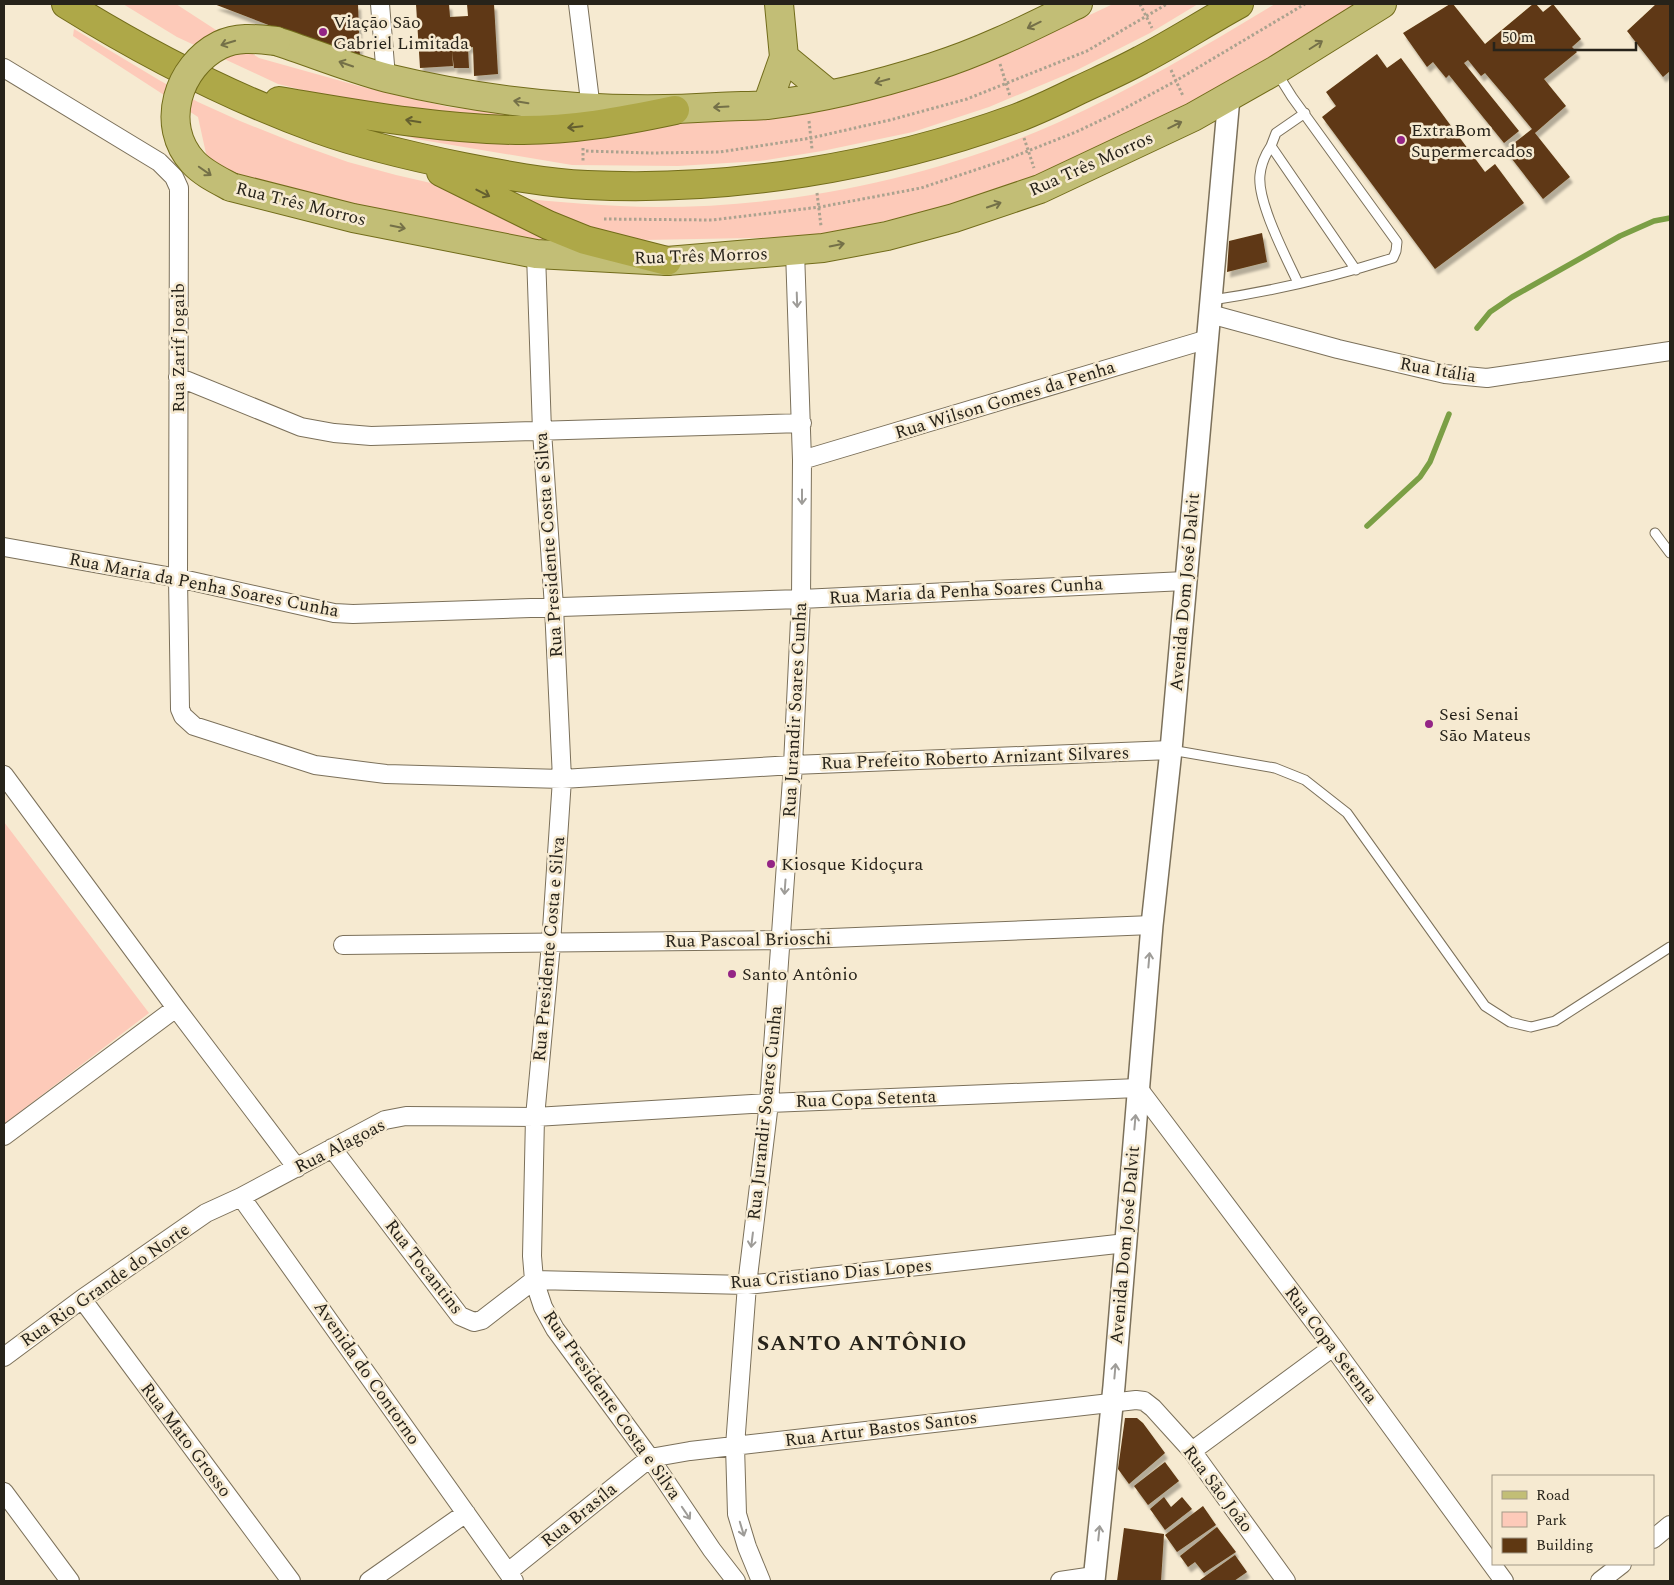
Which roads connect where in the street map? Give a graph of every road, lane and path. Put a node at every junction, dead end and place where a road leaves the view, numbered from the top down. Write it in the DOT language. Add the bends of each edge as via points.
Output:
graph roads {
  1 [pos="66,4"];
  2 [pos="380,4"];
  3 [pos="578,4"];
  4 [pos="779,4"];
  5 [pos="1078,4"];
  6 [pos="1239,4"];
  7 [pos="1382,4"];
  8 [pos="784,57"];
  9 [pos="4,68"];
  10 [pos="1276,70"];
  11 [pos="386,77"];
  12 [pos="228,92"];
  13 [pos="829,94"];
  14 [pos="1228,97"];
  15 [pos="767,104"];
  16 [pos="591,109"];
  17 [pos="674,110"];
  18 [pos="1305,113"];
  19 [pos="1271,146"];
  20 [pos="408,156"];
  21 [pos="795,251"];
  22 [pos="536,254"];
  23 [pos="666,261"];
  24 [pos="1356,270"];
  25 [pos="1298,283"];
  26 [pos="1211,307"];
  27 [pos="1208,339"];
  28 [pos="1670,351"];
  29 [pos="178,377"];
  30 [pos="802,424"];
  31 [pos="542,431"];
  32 [pos="802,460"];
  33 [pos="1655,533"];
  34 [pos="4,547"];
  35 [pos="1670,553"];
  36 [pos="178,578"];
  37 [pos="1185,581"];
  38 [pos="801,599"];
  39 [pos="554,607"];
  40 [pos="188,721"];
  41 [pos="1171,750"];
  42 [pos="793,766"];
  43 [pos="4,775"];
  44 [pos="562,778"];
  45 [pos="1152,925"];
  46 [pos="781,940"];
  47 [pos="551,944"];
  48 [pos="343,945"];
  49 [pos="1670,947"];
  50 [pos="176,1008"];
  51 [pos="1138,1088"];
  52 [pos="769,1103"];
  53 [pos="535,1117"];
  54 [pos="4,1136"];
  55 [pos="332,1148"];
  56 [pos="297,1168"];
  57 [pos="241,1197"];
  58 [pos="1126,1243"];
  59 [pos="534,1280"];
  60 [pos="747,1285"];
  61 [pos="82,1299"];
  62 [pos="1333,1347"];
  63 [pos="4,1357"];
  64 [pos="1112,1403"];
  65 [pos="734,1446"];
  66 [pos="1192,1451"];
  67 [pos="650,1458"];
  68 [pos="4,1492"];
  69 [pos="466,1513"];
  70 [pos="1670,1525"];
  71 [pos="1654,1538"];
  72 [pos="1492,1565"];
  73 [pos="1492,1565"];
  74 [pos="1621,1565"];
  75 [pos="511,1577"];
  76 [pos="1094,1579"];
  77 [pos="70,1581"];
  78 [pos="291,1581"];
  79 [pos="369,1581"];
  80 [pos="736,1581"];
  81 [pos="761,1581"];
  82 [pos="1060,1581"];
  83 [pos="1286,1581"];
  84 [pos="1504,1581"];
  85 [pos="1600,1581"];
  1 -- 12 [label="highway" via="147,51"];
  2 -- 11 [label="street"];
  3 -- 16 [label="street"];
  4 -- 8 [label="main road"];
  5 -- 13 [label="main road, Rua Três Morros, one-way" via="994,44 933,67"];
  6 -- 20 [label="highway" via="1142,60 1026,114 875,161 711,184 628,186 516,178"];
  10 -- 7 [label="main road, Rua Três Morros, one-way"];
  8 -- 13 [label="main road"];
  8 -- 15 [label="main road"];
  9 -- 29 [label="street, Rua Zarif Jogaib" via="159,162 174,176 179,188"];
  10 -- 14 [label="main road, Rua Três Morros"];
  10 -- 18 [label="lane"];
  16 -- 11 [label="main road, Rua Três Morros, one-way" via="546,106 462,93"];
  11 -- 22 [label="main road, Rua Três Morros, one-way, bridge" via="276,41 243,38 221,44 204,55 187,74 176,98 176,129 183,149 193,163 231,187 353,218"];
  17 -- 12 [label="highway, one-way" via="580,127 517,130 448,127"];
  12 -- 20 [label="highway" via="318,129"];
  13 -- 15 [label="main road, Rua Três Morros"];
  21 -- 14 [label="main road, Rua Três Morros, one-way" via="887,236 1040,189 1193,117"];
  14 -- 26 [label="street, Avenida Dom José Dalvit"];
  15 -- 17 [label="main road, Rua Três Morros, one-way"];
  16 -- 17 [label="main road, Rua Três Morros"];
  18 -- 19 [label="lane" via="1276,133"];
  18 -- 24 [label="lane" via="1397,242 1393,258"];
  19 -- 24 [label="lane"];
  19 -- 25 [label="lane" via="1263,160 1260,176 1262,201"];
  20 -- 23 [label="highway, one-way" via="555,228 585,240"];
  21 -- 23 [label="main road, Rua Três Morros"];
  21 -- 30 [label="street, Rua Jurandir Soares Cunha, one-way"];
  22 -- 23 [label="main road, Rua Três Morros"];
  22 -- 31 [label="street, Rua Presidente Costa e Silva"];
  24 -- 25 [label="lane"];
  25 -- 26 [label="lane" via="1245,295"];
  26 -- 27 [label="street, Avenida Dom José Dalvit"];
  26 -- 28 [label="street, Rua Itália" via="1338,349 1445,374 1487,378"];
  27 -- 32 [label="street, Rua Wilson Gomes da Penha"];
  27 -- 37 [label="street, Avenida Dom José Dalvit"];
  29 -- 31 [label="street" via="301,427 334,433 371,436"];
  29 -- 36 [label="street, Rua Zarif Jogaib"];
  30 -- 31 [label="street"];
  30 -- 32 [label="street, Rua Jurandir Soares Cunha"];
  31 -- 39 [label="street, Rua Presidente Costa e Silva"];
  32 -- 38 [label="street, Rua Jurandir Soares Cunha, one-way"];
  33 -- 35 [label="lane"];
  34 -- 36 [label="street, Rua Maria da Penha Soares Cunha"];
  36 -- 39 [label="street, Rua Maria da Penha Soares Cunha" via="353,614"];
  36 -- 40 [label="street, Rua Zarif Jogaib" via="180,709"];
  37 -- 38 [label="street, Rua Maria da Penha Soares Cunha"];
  37 -- 41 [label="street, Avenida Dom José Dalvit"];
  38 -- 39 [label="street, Rua Maria da Penha Soares Cunha"];
  38 -- 42 [label="street, Rua Jurandir Soares Cunha"];
  39 -- 44 [label="street, Rua Presidente Costa e Silva"];
  40 -- 44 [label="street, Rua Prefeito Roberto Arnizant Silvares" via="194,726 315,765 386,774"];
  41 -- 42 [label="street, Rua Prefeito Roberto Arnizant Silvares"];
  41 -- 45 [label="street, Avenida Dom José Dalvit"];
  41 -- 49 [label="lane" via="1275,768 1305,780 1347,813 1485,1006 1510,1022 1531,1027 1555,1021"];
  42 -- 44 [label="street, Rua Prefeito Roberto Arnizant Silvares"];
  42 -- 46 [label="street, Rua Jurandir Soares Cunha, one-way"];
  43 -- 50 [label="street"];
  44 -- 47 [label="street, Rua Presidente Costa e Silva"];
  45 -- 46 [label="street, Rua Pascoal Brioschi"];
  51 -- 45 [label="street, Avenida Dom José Dalvit, one-way"];
  46 -- 47 [label="street, Rua Pascoal Brioschi"];
  46 -- 52 [label="street, Rua Jurandir Soares Cunha"];
  47 -- 48 [label="street, Rua Pascoal Brioschi"];
  47 -- 53 [label="street, Rua Presidente Costa e Silva"];
  50 -- 54 [label="street"];
  50 -- 56 [label="street"];
  51 -- 52 [label="street, Rua Copa Setenta"];
  58 -- 51 [label="street, Avenida Dom José Dalvit, one-way"];
  51 -- 62 [label="street, Rua Copa Setenta"];
  52 -- 53 [label="street, Rua Copa Setenta"];
  52 -- 60 [label="street, Rua Jurandir Soares Cunha, one-way"];
  53 -- 55 [label="street, Rua Alagoas" via="406,1116 385,1120"];
  53 -- 59 [label="street, Rua Presidente Costa e Silva"];
  55 -- 56 [label="street, Rua Alagoas"];
  55 -- 59 [label="street, Rua Tocantins" via="460,1316 474,1322 482,1320"];
  56 -- 57 [label="street, Rua Alagoas"];
  57 -- 61 [label="street, Rua Rio Grande do Norte" via="206,1213"];
  57 -- 69 [label="street, Avenida do Contorno"];
  58 -- 60 [label="street, Rua Cristiano Dias Lopes"];
  64 -- 58 [label="street, Avenida Dom José Dalvit, one-way"];
  59 -- 60 [label="street, Rua Cristiano Dias Lopes"];
  59 -- 67 [label="street, Rua Presidente Costa e Silva" via="555,1329"];
  60 -- 65 [label="street, Rua Jurandir Soares Cunha"];
  61 -- 63 [label="street, Rua Rio Grande do Norte"];
  61 -- 78 [label="street, Rua Mato Grosso"];
  62 -- 66 [label="street"];
  62 -- 73 [label="street, Rua Copa Setenta"];
  64 -- 65 [label="street, Rua Artur Bastos Santos"];
  64 -- 66 [label="street, Rua São João" via="1144,1401"];
  76 -- 64 [label="street, Avenida Dom José Dalvit, one-way"];
  65 -- 67 [label="street, Rua Artur Bastos Santos"];
  65 -- 81 [label="street, Rua Jurandir Soares Cunha, one-way" via="737,1514"];
  66 -- 83 [label="street, Rua São João"];
  67 -- 75 [label="street, Rua Brasíla"];
  67 -- 80 [label="street, Rua Presidente Costa e Silva, one-way"];
  68 -- 77 [label="street"];
  69 -- 75 [label="street, Avenida do Contorno"];
  69 -- 79 [label="street"];
  70 -- 71 [label="street"];
  72 -- 84 [label="street, Rua Copa Setenta"];
  74 -- 85 [label="street"];
  76 -- 82 [label="street"];
}
